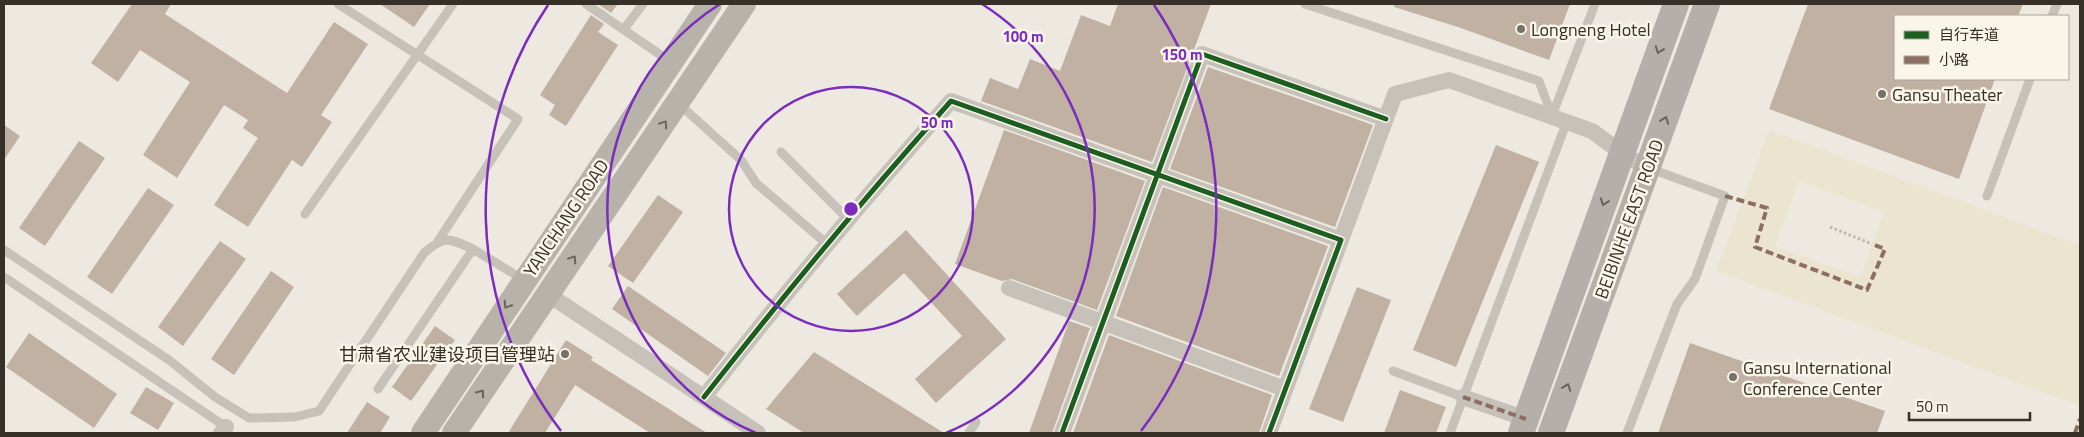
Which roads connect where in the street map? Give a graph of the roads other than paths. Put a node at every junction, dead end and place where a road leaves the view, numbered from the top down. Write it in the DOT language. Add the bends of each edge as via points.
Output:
graph roads {
  1 [pos="338,4"];
  2 [pos="453,4"];
  3 [pos="586,4"];
  4 [pos="642,4"];
  5 [pos="710,4"];
  6 [pos="744,4"];
  7 [pos="1305,4"];
  8 [pos="1595,4"];
  9 [pos="1676,4"];
  10 [pos="1707,4"];
  11 [pos="624,29"];
  12 [pos="417,55"];
  13 [pos="671,62"];
  14 [pos="2030,80"];
  15 [pos="678,103"];
  16 [pos="1386,119"];
  17 [pos="1559,119"];
  18 [pos="781,152"];
  19 [pos="1622,153"];
  20 [pos="1647,168"];
  21 [pos="1158,175"];
  22 [pos="1987,196"];
  23 [pos="305,214"];
  24 [pos="848,219"];
  25 [pos="1341,240"];
  26 [pos="438,242"];
  27 [pos="827,244"];
  28 [pos="473,249"];
  29 [pos="4,250"];
  30 [pos="4,277"];
  31 [pos="524,280"];
  32 [pos="1009,288"];
  33 [pos="549,296"];
  34 [pos="1103,322"];
  35 [pos="1393,371"];
  36 [pos="378,389"];
  37 [pos="1285,389"];
  38 [pos="704,397"];
  39 [pos="1463,397"];
  40 [pos="976,422"];
  41 [pos="1524,426"];
  42 [pos="224,430"];
  43 [pos="422,433"];
  44 [pos="454,433"];
  45 [pos="758,433"];
  46 [pos="969,433"];
  47 [pos="1062,433"];
  48 [pos="1269,433"];
  49 [pos="1450,433"];
  50 [pos="1551,433"];
  51 [pos="1627,433"];
  1 -- 12 [label="lane"];
  2 -- 12 [label="lane"];
  3 -- 11 [label="lane"];
  4 -- 11 [label="lane"];
  5 -- 13 [label="main road, YANCHANG ROAD"];
  6 -- 15 [label="main road, YANCHANG ROAD"];
  7 -- 17 [label="lane" via="1539,81"];
  8 -- 17 [label="lane"];
  9 -- 19 [label="main road, BEIBINHE EAST ROAD, one-way"];
  20 -- 10 [label="main road, BEIBINHE EAST ROAD, one-way"];
  11 -- 13 [label="lane"];
  12 -- 23 [label="lane"];
  12 -- 26 [label="lane" via="518,119"];
  13 -- 31 [label="main road, YANCHANG ROAD"];
  14 -- 22 [label="lane"];
  15 -- 27 [label="lane" via="741,160 756,183"];
  33 -- 15 [label="main road, YANCHANG ROAD, one-way"];
  16 -- 17 [label="street" via="1395,94 1449,80"];
  16 -- 21 [label="street" via="1202,54"];
  16 -- 25 [label="street"];
  17 -- 19 [label="street" via="1592,131"];
  17 -- 39 [label="lane"];
  18 -- 24 [label="lane"];
  19 -- 20 [label="street"];
  19 -- 41 [label="main road, BEIBINHE EAST ROAD, one-way"];
  50 -- 20 [label="main road, BEIBINHE EAST ROAD, one-way"];
  20 -- 51 [label="lane" via="1726,196 1695,279 1677,304"];
  21 -- 24 [label="street" via="951,101"];
  21 -- 25 [label="street"];
  21 -- 34 [label="street"];
  24 -- 27 [label="street"];
  25 -- 37 [label="street"];
  26 -- 28 [label="lane" via="454,241"];
  26 -- 29 [label="lane" via="424,253 319,411 295,418 249,418 215,397 169,360"];
  27 -- 38 [label="street"];
  28 -- 31 [label="lane"];
  28 -- 36 [label="lane"];
  30 -- 42 [label="lane"];
  31 -- 43 [label="main road, YANCHANG ROAD, one-way"];
  32 -- 34 [label="street"];
  33 -- 38 [label="street, YANCHANG ROAD"];
  44 -- 33 [label="main road, YANCHANG ROAD, one-way"];
  34 -- 37 [label="street"];
  34 -- 47 [label="street"];
  35 -- 39 [label="lane"];
  37 -- 48 [label="street"];
  38 -- 45 [label="street, YANCHANG ROAD"];
  39 -- 41 [label="street"];
  39 -- 49 [label="lane"];
  40 -- 46 [label="lane"];
}
